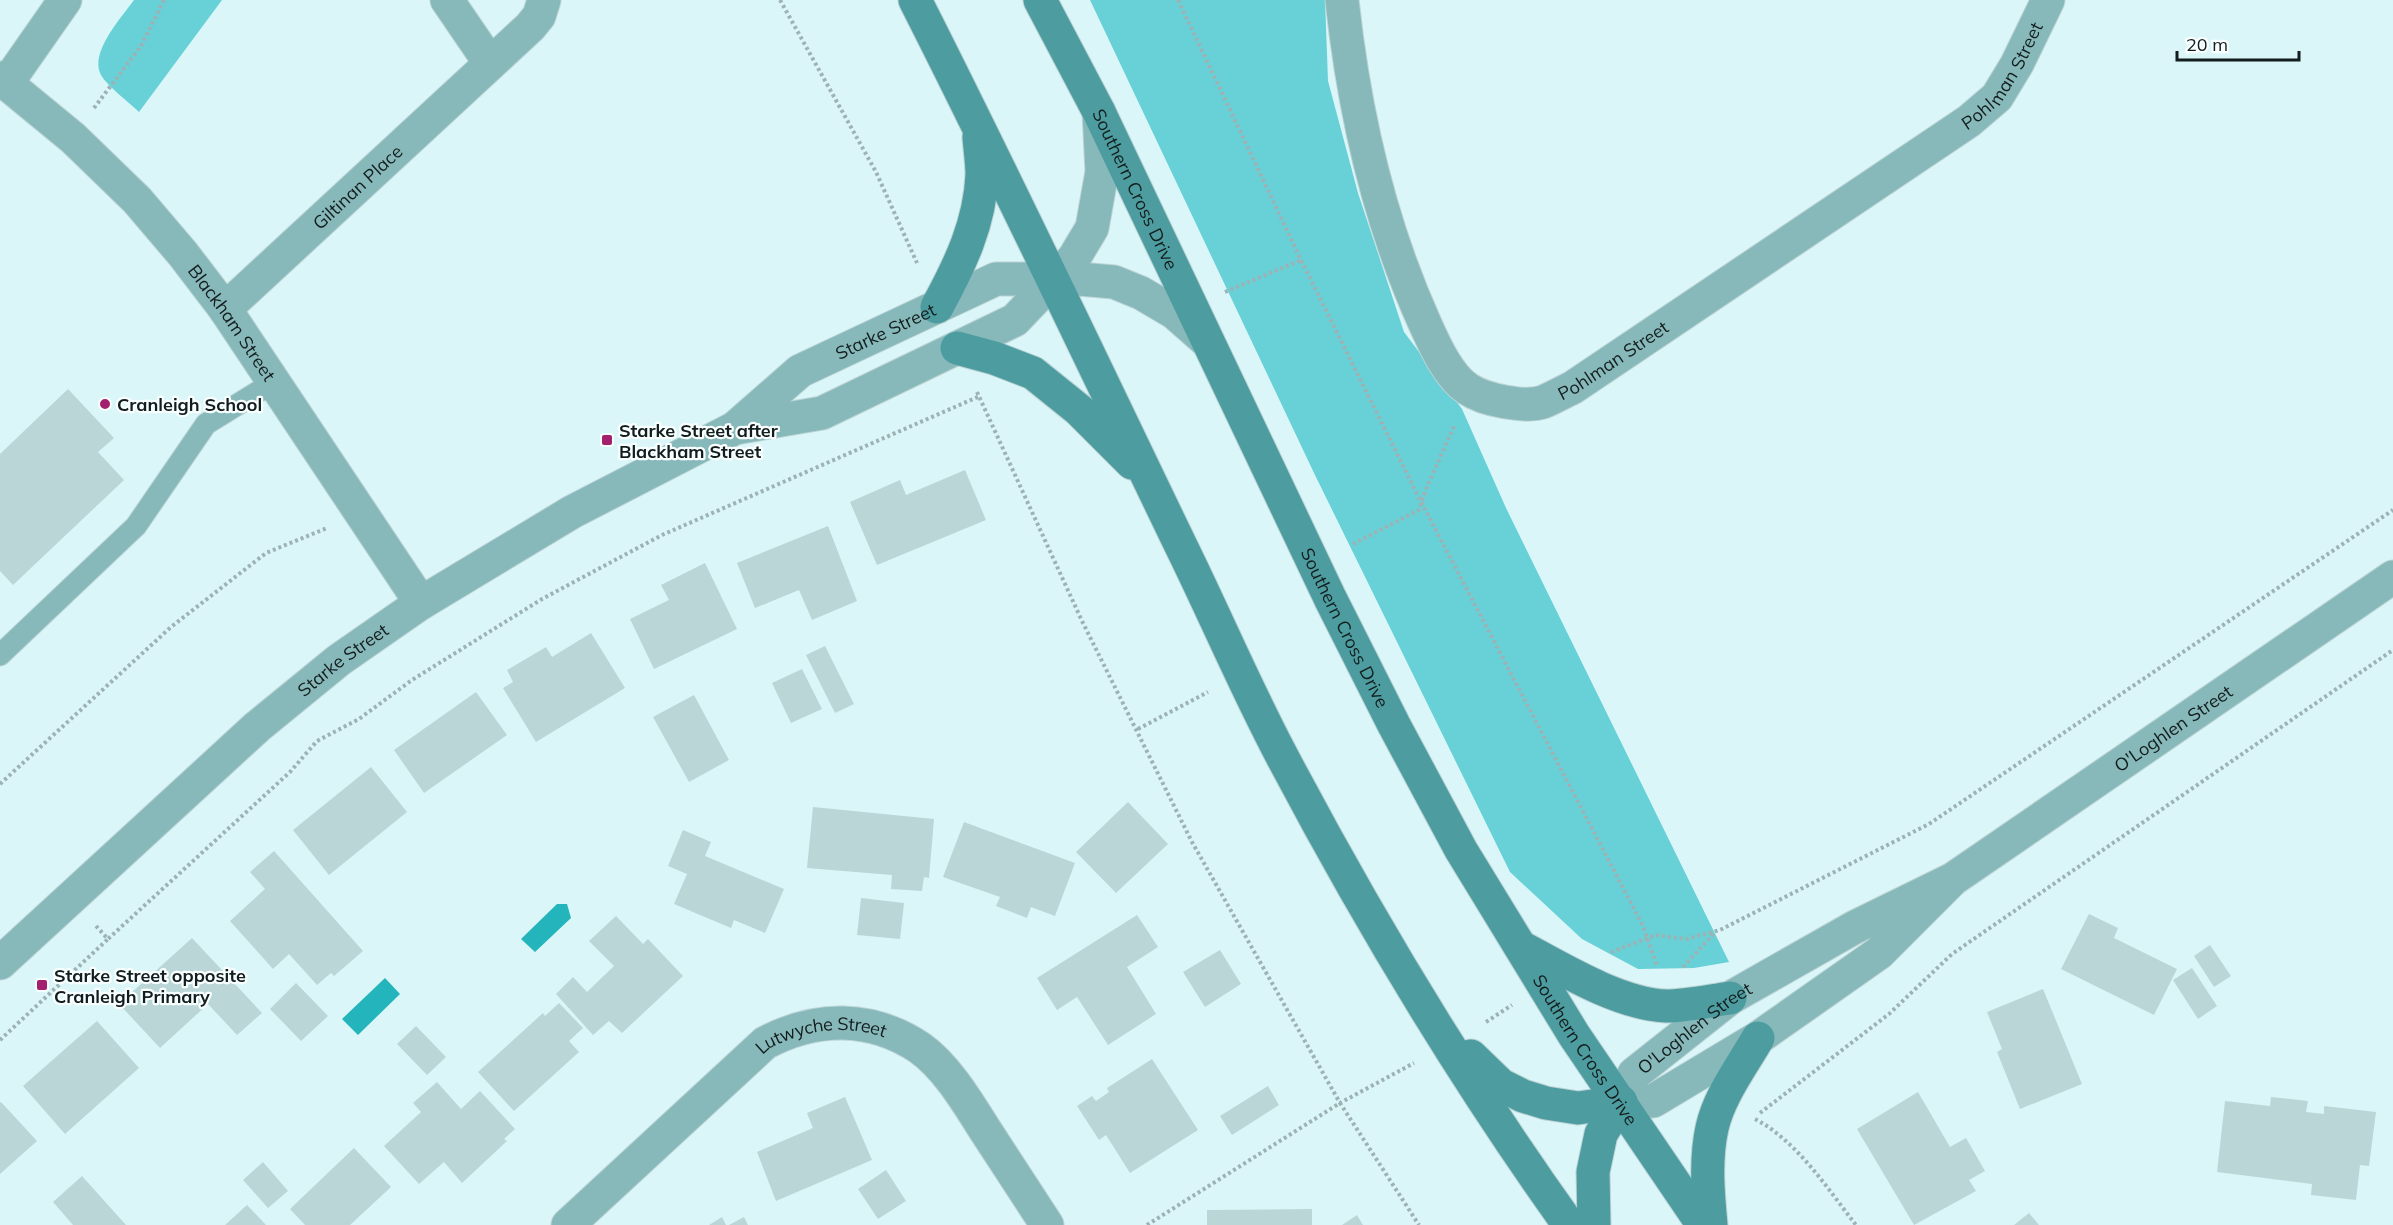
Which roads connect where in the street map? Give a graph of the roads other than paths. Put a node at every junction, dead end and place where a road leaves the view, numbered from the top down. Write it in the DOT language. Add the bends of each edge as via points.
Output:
graph roads {
  1 [pos="65,0"];
  2 [pos="447,0"];
  3 [pos="544,0"];
  4 [pos="915,0"];
  5 [pos="1040,0"];
  6 [pos="1342,0"];
  7 [pos="2048,0"];
  8 [pos="490,63"];
  9 [pos="3,80"];
  10 [pos="1099,112"];
  11 [pos="978,124"];
  12 [pos="1055,280"];
  13 [pos="937,307"];
  14 [pos="225,309"];
  15 [pos="1208,342"];
  16 [pos="957,348"];
  17 [pos="274,382"];
  18 [pos="735,428"];
  19 [pos="1150,481"];
  20 [pos="2393,578"];
  21 [pos="421,603"];
  22 [pos="0,655"];
  23 [pos="1953,879"];
  24 [pos="1521,947"];
  25 [pos="0,963"];
  26 [pos="1730,998"];
  27 [pos="1441,1033"];
  28 [pos="1758,1038"];
  29 [pos="1621,1102"];
  30 [pos="568,1225"];
  31 [pos="1047,1225"];
  32 [pos="1569,1225"];
  33 [pos="1594,1225"];
  34 [pos="1703,1225"];
  35 [pos="1711,1225"];
  1 -- 9 [label="street"];
  2 -- 8 [label="street"];
  3 -- 8 [label="street, Giltinan Place" via="530,27"];
  4 -- 11 [label="main road"];
  5 -- 10 [label="main road, Southern Cross Drive"];
  6 -- 7 [label="street, Pohlman Street" via="1356,104 1387,225 1412,297 1441,359 1468,389 1506,403 1541,403 1572,388 1969,121 1997,97"];
  8 -- 14 [label="street, Giltinan Place"];
  9 -- 14 [label="street, Blackham Street" via="73,138 137,200"];
  10 -- 12 [label="street, Starke Street" via="1102,171 1092,228"];
  10 -- 15 [label="main road, Southern Cross Drive"];
  11 -- 12 [label="main road"];
  11 -- 13 [label="main road" via="982,174 975,223"];
  12 -- 13 [label="street, Starke Street" via="996,279"];
  12 -- 15 [label="street, Starke Street" via="1114,282 1141,292 1175,313"];
  12 -- 16 [label="street, Starke Street" via="1015,320"];
  12 -- 19 [label="main road"];
  13 -- 18 [label="street, Starke Street" via="800,371"];
  14 -- 17 [label="street, Blackham Street"];
  15 -- 24 [label="main road, Southern Cross Drive" via="1394,725 1461,850"];
  16 -- 18 [label="street, Starke Street" via="822,413"];
  16 -- 19 [label="main road" via="1033,373 1079,410"];
  17 -- 21 [label="street, Blackham Street"];
  17 -- 22 [label="lane" via="207,424 136,526"];
  18 -- 21 [label="street, Starke Street" via="572,512"];
  19 -- 27 [label="main road" via="1283,757 1356,891"];
  20 -- 23 [label="street, O'Loghlen Street"];
  21 -- 25 [label="street, Starke Street" via="339,660 257,727"];
  23 -- 26 [label="street, O'Loghlen Street" via="1855,927"];
  23 -- 28 [label="street, O'Loghlen Street" via="1880,953"];
  24 -- 26 [label="main road" via="1635,1002 1667,1006"];
  24 -- 29 [label="main road, Southern Cross Drive" via="1574,1035"];
  26 -- 29 [label="street, O'Loghlen Street" via="1634,1074"];
  27 -- 29 [label="main road" via="1501,1085 1523,1096 1578,1108"];
  27 -- 32 [label="main road"];
  28 -- 29 [label="street, O'Loghlen Street" via="1653,1101"];
  28 -- 35 [label="main road" via="1718,1108 1711,1129 1707,1184"];
  29 -- 33 [label="main road" via="1601,1134 1595,1162"];
  29 -- 34 [label="main road, Southern Cross Drive"];
  30 -- 31 [label="street, Lutwyche Street" via="765,1043 786,1032 831,1021 878,1027 920,1049 956,1084"];
}
